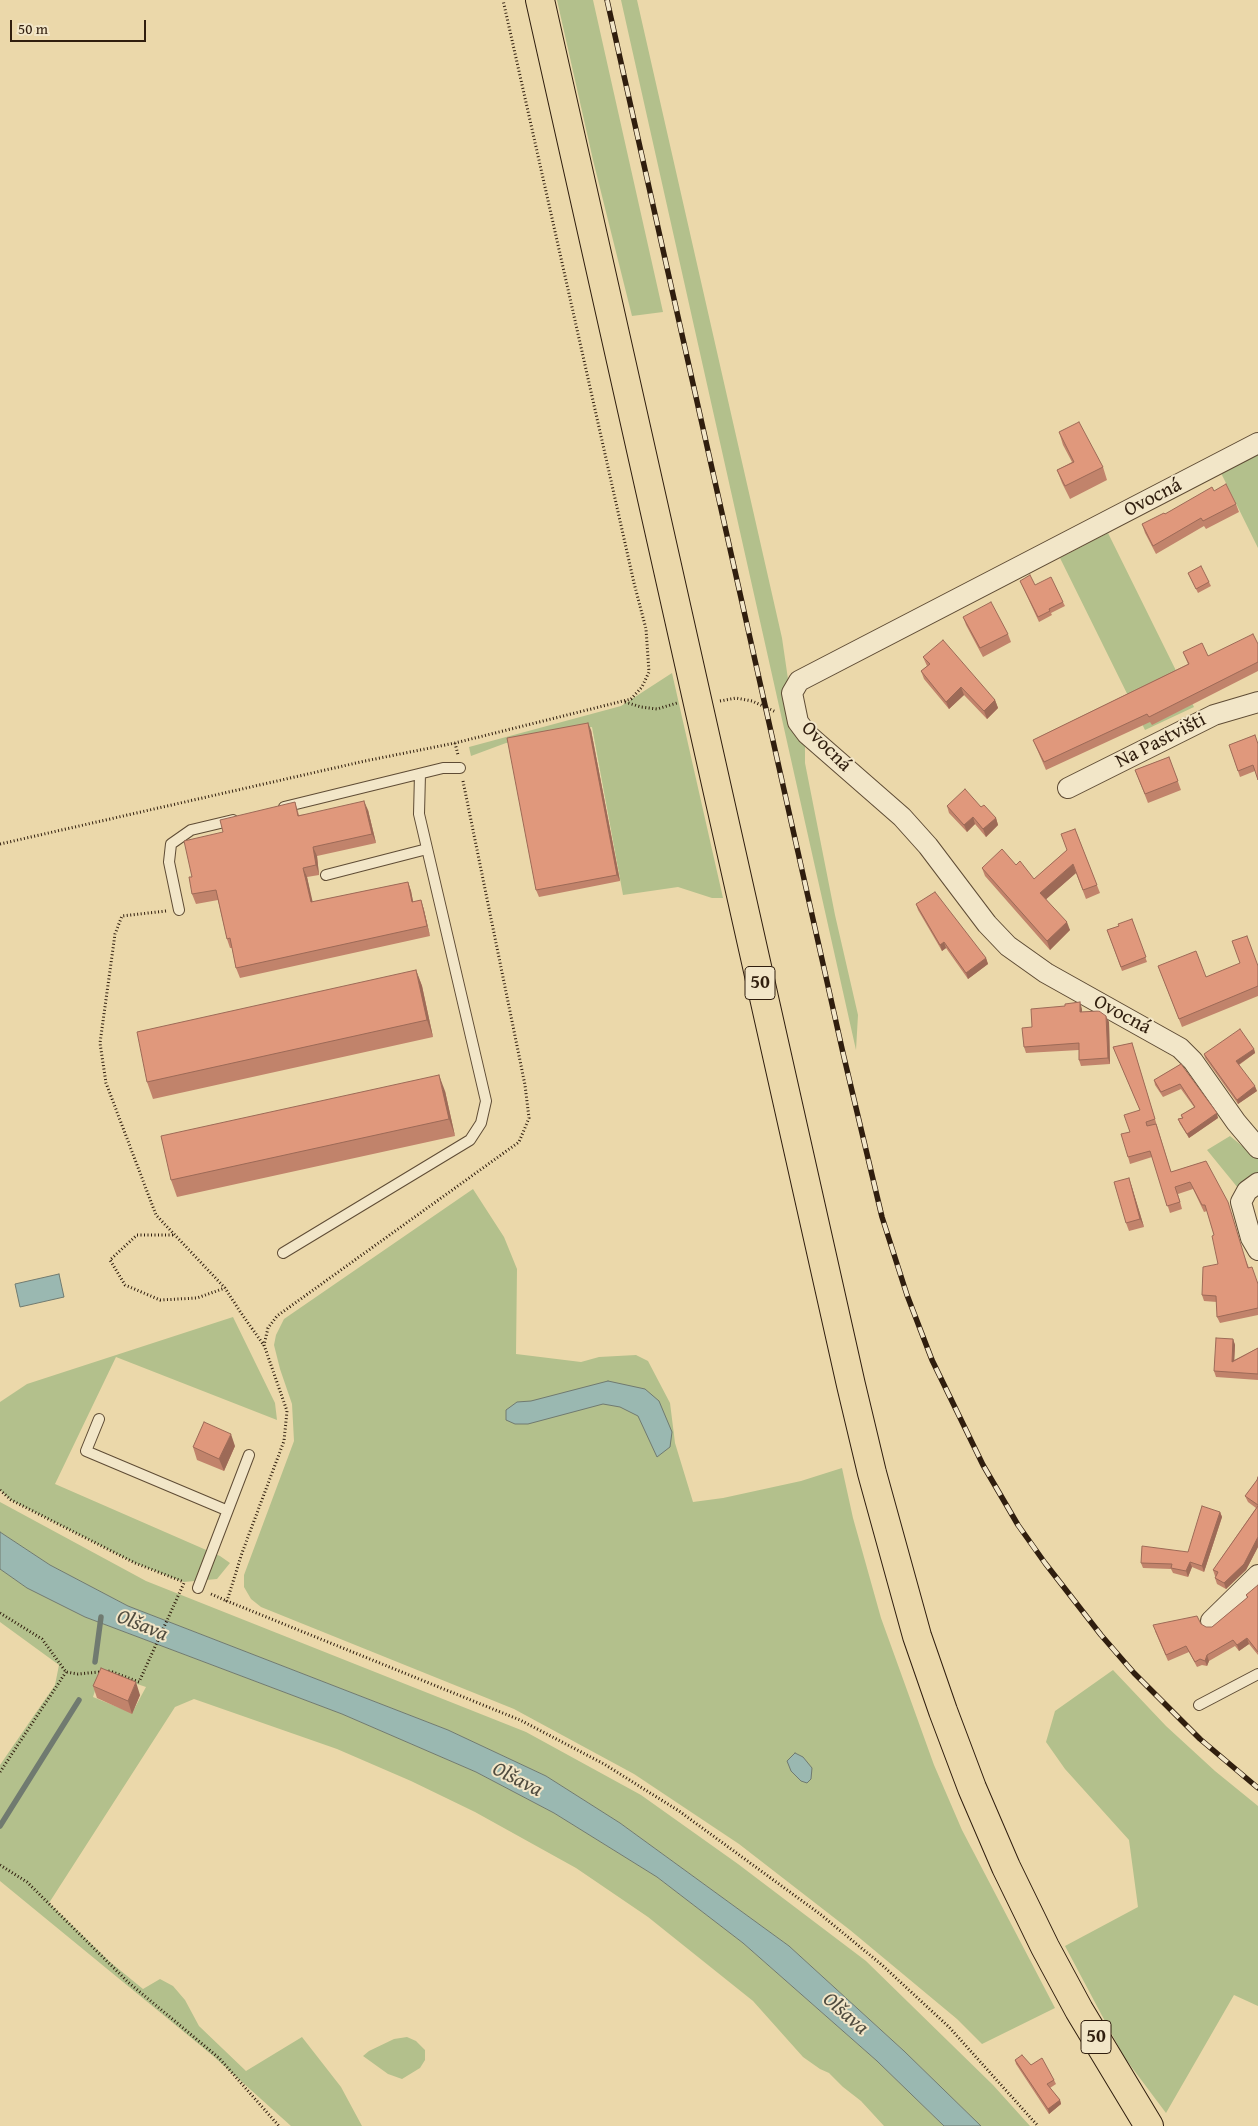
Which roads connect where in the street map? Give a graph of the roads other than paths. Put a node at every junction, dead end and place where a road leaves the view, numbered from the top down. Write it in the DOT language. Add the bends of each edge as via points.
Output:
graph roads {
  1 [pos="540,0"];
  2 [pos="1258,443"];
  3 [pos="1258,702"];
  4 [pos="460,768"];
  5 [pos="420,774"];
  6 [pos="1068,788"];
  7 [pos="277,809"];
  8 [pos="248,816"];
  9 [pos="427,848"];
  10 [pos="326,875"];
  11 [pos="179,910"];
  12 [pos="1258,1148"];
  13 [pos="1258,1183"];
  14 [pos="1258,1250"];
  15 [pos="283,1253"];
  16 [pos="99,1420"];
  17 [pos="249,1454"];
  18 [pos="226,1510"];
  19 [pos="1258,1575"];
  20 [pos="198,1588"];
  21 [pos="1211,1621"];
  22 [pos="1258,1674"];
  23 [pos="1198,1706"];
  24 [pos="1149,2126"];
  1 -- 24 [label="main road, 50" via="850,1385 914,1627 972,1788 1014,1884 1080,2010"];
  2 -- 12 [label="street, Ovocná" via="798,681 792,693 798,722 807,734 902,817 1008,946 1046,973 1180,1048"];
  3 -- 6 [label="street, Na Pastvišti" via="1214,715"];
  4 -- 5 [label="lane" via="443,768"];
  5 -- 7 [label="lane"];
  5 -- 9 [label="lane" via="419,814"];
  8 -- 11 [label="lane" via="191,830 171,844 169,862"];
  9 -- 10 [label="lane"];
  9 -- 15 [label="lane" via="486,1101 481,1123 470,1140"];
  13 -- 14 [label="street" via="1247,1191 1241,1202 1251,1238"];
  16 -- 18 [label="lane" via="86,1451"];
  17 -- 18 [label="lane"];
  18 -- 20 [label="lane"];
  19 -- 21 [label="street"];
  22 -- 23 [label="lane"];
}
